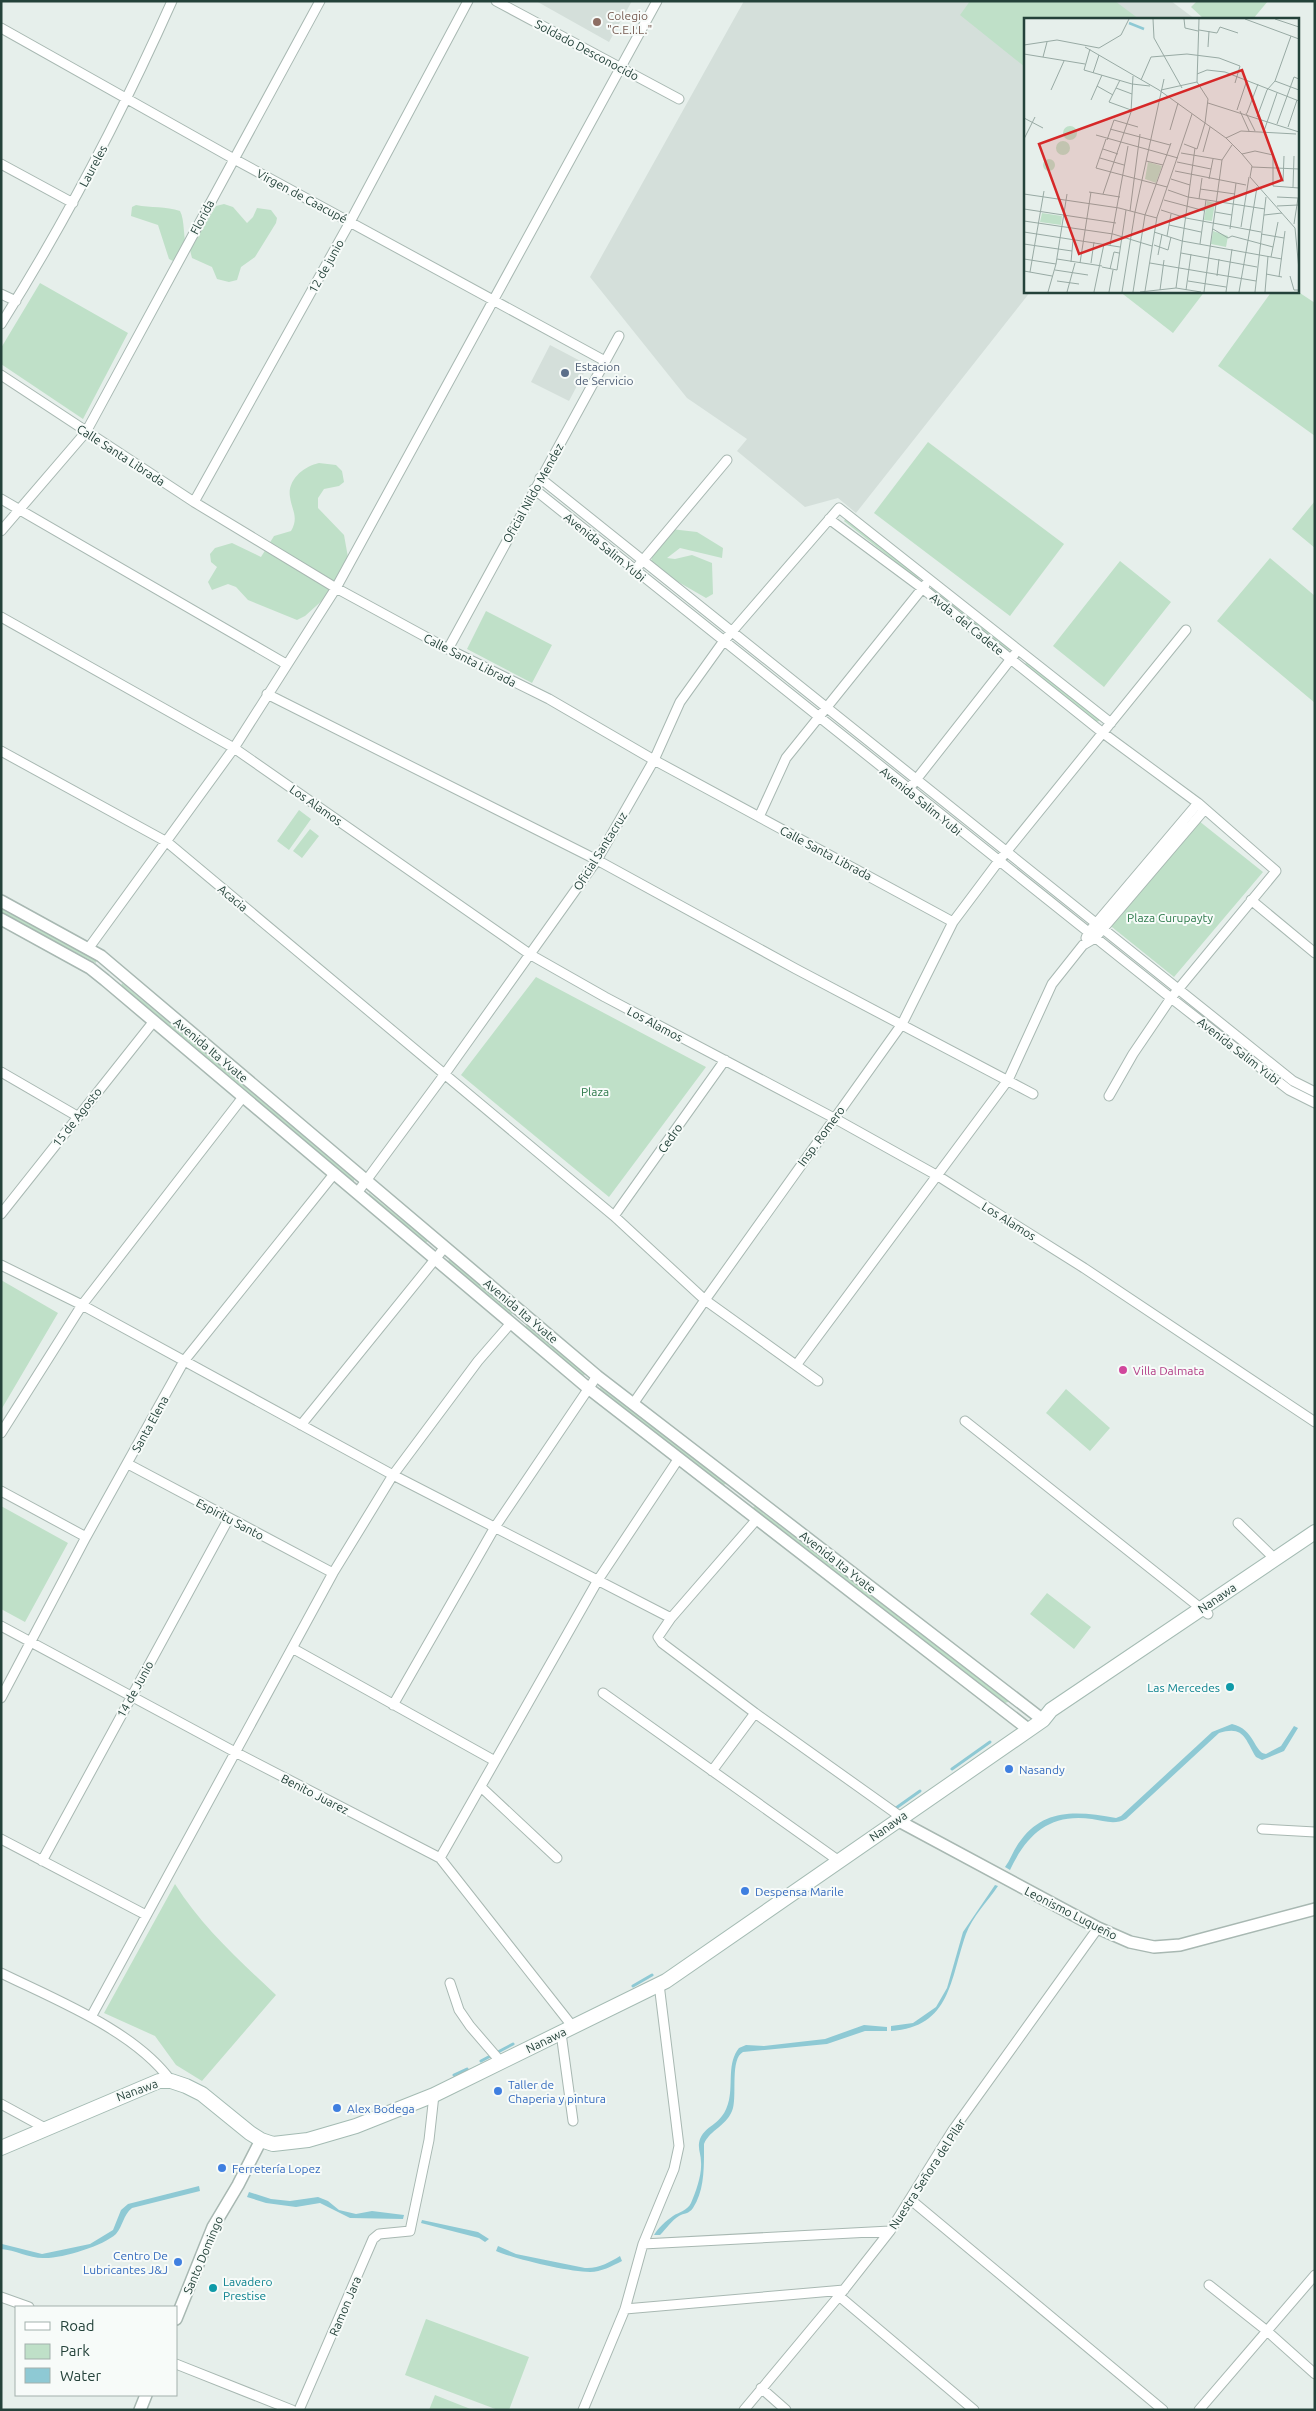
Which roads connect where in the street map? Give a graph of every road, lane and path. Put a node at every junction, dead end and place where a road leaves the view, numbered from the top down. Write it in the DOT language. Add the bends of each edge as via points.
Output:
graph roads {
  1 [pos="172,1"];
  2 [pos="320,1"];
  3 [pos="468,1"];
  4 [pos="496,1"];
  5 [pos="657,1"];
  6 [pos="1,28"];
  7 [pos="620,68"];
  8 [pos="128,99"];
  9 [pos="679,99"];
  10 [pos="234,159"];
  11 [pos="1,164"];
  12 [pos="73,203"];
  13 [pos="350,222"];
  14 [pos="1,294"];
  15 [pos="491,300"];
  16 [pos="16,301"];
  17 [pos="1,324"];
  18 [pos="619,336"];
  19 [pos="605,361"];
  20 [pos="1,375"];
  21 [pos="86,432"];
  22 [pos="727,460"];
  23 [pos="540,478"];
  24 [pos="534,489"];
  25 [pos="1,499"];
  26 [pos="194,502"];
  27 [pos="21,510"];
  28 [pos="829,519"];
  29 [pos="1,531"];
  30 [pos="643,560"];
  31 [pos="634,570"];
  32 [pos="930,579"];
  33 [pos="336,588"];
  34 [pos="922,588"];
  35 [pos="1,618"];
  36 [pos="1186,630"];
  37 [pos="732,632"];
  38 [pos="723,642"];
  39 [pos="448,649"];
  40 [pos="1019,649"];
  41 [pos="1011,659"];
  42 [pos="286,664"];
  43 [pos="267,694"];
  44 [pos="826,706"];
  45 [pos="817,716"];
  46 [pos="1111,723"];
  47 [pos="1103,733"];
  48 [pos="234,748"];
  49 [pos="1,751"];
  50 [pos="654,760"];
  51 [pos="916,779"];
  52 [pos="908,790"];
  53 [pos="1201,806"];
  54 [pos="759,817"];
  55 [pos="167,842"];
  56 [pos="1006,851"];
  57 [pos="597,860"];
  58 [pos="998,862"];
  59 [pos="1251,900"];
  60 [pos="1,901"];
  61 [pos="1,919"];
  62 [pos="953,922"];
  63 [pos="1100,925"];
  64 [pos="1091,936"];
  65 [pos="88,949"];
  66 [pos="1315,953"];
  67 [pos="531,955"];
  68 [pos="115,968"];
  69 [pos="105,980"];
  70 [pos="1178,989"];
  71 [pos="1171,998"];
  72 [pos="154,1021"];
  73 [pos="902,1024"];
  74 [pos="725,1060"];
  75 [pos="1,1072"];
  76 [pos="444,1076"];
  77 [pos="1008,1080"];
  78 [pos="1315,1092"];
  79 [pos="1032,1094"];
  80 [pos="1109,1096"];
  81 [pos="243,1097"];
  82 [pos="1314,1100"];
  83 [pos="77,1116"];
  84 [pos="290,1117"];
  85 [pos="834,1118"];
  86 [pos="281,1128"];
  87 [pos="334,1174"];
  88 [pos="938,1176"];
  89 [pos="367,1181"];
  90 [pos="357,1193"];
  91 [pos="1,1214"];
  92 [pos="614,1216"];
  93 [pos="445,1247"];
  94 [pos="436,1260"];
  95 [pos="1,1265"];
  96 [pos="704,1300"];
  97 [pos="82,1305"];
  98 [pos="511,1323"];
  99 [pos="184,1361"];
  100 [pos="797,1364"];
  101 [pos="597,1376"];
  102 [pos="818,1381"];
  103 [pos="588,1388"];
  104 [pos="633,1404"];
  105 [pos="965,1421"];
  106 [pos="1315,1422"];
  107 [pos="302,1425"];
  108 [pos="1,1433"];
  109 [pos="679,1458"];
  110 [pos="128,1464"];
  111 [pos="393,1475"];
  112 [pos="1,1491"];
  113 [pos="747,1492"];
  114 [pos="737,1504"];
  115 [pos="229,1518"];
  116 [pos="757,1519"];
  117 [pos="1238,1523"];
  118 [pos="495,1527"];
  119 [pos="1315,1532"];
  120 [pos="86,1537"];
  121 [pos="1315,1542"];
  122 [pos="1276,1559"];
  123 [pos="332,1573"];
  124 [pos="598,1580"];
  125 [pos="892,1603"];
  126 [pos="1205,1611"];
  127 [pos="882,1614"];
  128 [pos="671,1618"];
  129 [pos="1,1626"];
  130 [pos="31,1642"];
  131 [pos="292,1648"];
  132 [pos="603,1693"];
  133 [pos="132,1696"];
  134 [pos="1,1698"];
  135 [pos="393,1705"];
  136 [pos="755,1713"];
  137 [pos="1045,1718"];
  138 [pos="1028,1729"];
  139 [pos="235,1752"];
  140 [pos="495,1761"];
  141 [pos="712,1771"];
  142 [pos="481,1787"];
  143 [pos="899,1818"];
  144 [pos="1262,1829"];
  145 [pos="1315,1832"];
  146 [pos="1,1839"];
  147 [pos="440,1858"];
  148 [pos="557,1858"];
  149 [pos="42,1860"];
  150 [pos="839,1861"];
  151 [pos="1315,1908"];
  152 [pos="146,1915"];
  153 [pos="1098,1928"];
  154 [pos="1,1972"];
  155 [pos="450,1982"];
  156 [pos="659,1984"];
  157 [pos="91,2017"];
  158 [pos="567,2030"];
  159 [pos="501,2062"];
  160 [pos="171,2081"];
  161 [pos="434,2095"];
  162 [pos="1,2104"];
  163 [pos="573,2121"];
  164 [pos="46,2128"];
  165 [pos="261,2140"];
  166 [pos="1,2148"];
  167 [pos="911,2200"];
  168 [pos="890,2231"];
  169 [pos="643,2244"];
  170 [pos="1315,2275"];
  171 [pos="1209,2285"];
  172 [pos="841,2293"];
  173 [pos="1,2296"];
  174 [pos="26,2306"];
  175 [pos="625,2309"];
  176 [pos="178,2314"];
  177 [pos="1267,2331"];
  178 [pos="178,2365"];
  179 [pos="1315,2374"];
  180 [pos="761,2388"];
  181 [pos="146,2396"];
  182 [pos="585,2406"];
  183 [pos="300,2409"];
  184 [pos="140,2410"];
  185 [pos="292,2410"];
  186 [pos="595,2410"];
  187 [pos="744,2410"];
  188 [pos="786,2410"];
  189 [pos="974,2410"];
  190 [pos="1163,2410"];
  191 [pos="1199,2410"];
  1 -- 8 [label="street, Laureles"];
  2 -- 10 [label="street, Florida"];
  3 -- 13 [label="street, 12 de junio"];
  4 -- 7 [label="street, Soldado Desconocido"];
  5 -- 7 [label="street"];
  6 -- 8 [label="street, Virgen de Caacupé"];
  7 -- 9 [label="street, Soldado Desconocido"];
  7 -- 15 [label="street"];
  8 -- 10 [label="street, Virgen de Caacupé"];
  8 -- 12 [label="street, Laureles"];
  10 -- 13 [label="street, Virgen de Caacupé"];
  10 -- 21 [label="street, Florida"];
  11 -- 12 [label="street"];
  12 -- 16 [label="street, Laureles"];
  13 -- 15 [label="street, Virgen de Caacupé"];
  13 -- 26 [label="street, 12 de junio"];
  14 -- 16 [label="street"];
  15 -- 19 [label="street, Virgen de Caacupé"];
  15 -- 33 [label="street"];
  16 -- 17 [label="street, Laureles"];
  18 -- 19 [label="street, Oficial Nildo Mendez"];
  19 -- 23 [label="street, Oficial Nildo Mendez"];
  20 -- 21 [label="street, Calle Santa Librada"];
  21 -- 26 [label="street, Calle Santa Librada"];
  21 -- 27 [label="street, Florida"];
  22 -- 30 [label="street"];
  23 -- 24 [label="street, Oficial Nildo Mendez"];
  23 -- 30 [label="street, Avenida Salim Yubi"];
  24 -- 31 [label="street, Avenida Salim Yubi"];
  24 -- 39 [label="street, Oficial Nildo Mendez"];
  25 -- 27 [label="street"];
  26 -- 33 [label="street, Calle Santa Librada"];
  27 -- 29 [label="street, Florida"];
  27 -- 42 [label="street"];
  28 -- 32 [label="street, Oficial Santacruz" via="839,508"];
  28 -- 34 [label="street, Avda. del Cadete"];
  28 -- 37 [label="street, Oficial Santacruz"];
  30 -- 31 [label="street"];
  30 -- 37 [label="street, Avenida Salim Yubi"];
  31 -- 38 [label="street, Avenida Salim Yubi"];
  32 -- 34 [label="street"];
  32 -- 40 [label="street"];
  33 -- 39 [label="street, Calle Santa Librada"];
  33 -- 42 [label="street"];
  34 -- 41 [label="street, Avda. del Cadete"];
  34 -- 44 [label="street"];
  35 -- 48 [label="street, Los Alamos"];
  36 -- 46 [label="street, Insp. Romero"];
  37 -- 38 [label="street, Oficial Santacruz"];
  37 -- 44 [label="street, Avenida Salim Yubi"];
  38 -- 45 [label="street, Avenida Salim Yubi"];
  38 -- 50 [label="street, Oficial Santacruz" via="680,702"];
  39 -- 50 [label="street, Calle Santa Librada" via="549,699"];
  40 -- 41 [label="street"];
  40 -- 46 [label="street"];
  41 -- 47 [label="street, Avda. del Cadete"];
  41 -- 51 [label="street"];
  42 -- 43 [label="street"];
  43 -- 48 [label="street"];
  43 -- 57 [label="street"];
  44 -- 45 [label="street"];
  44 -- 51 [label="street, Avenida Salim Yubi"];
  45 -- 52 [label="street, Avenida Salim Yubi"];
  45 -- 54 [label="street" via="786,758"];
  46 -- 47 [label="street, Insp. Romero"];
  47 -- 53 [label="street, Avda. del Cadete"];
  47 -- 56 [label="street, Insp. Romero"];
  48 -- 55 [label="street"];
  48 -- 67 [label="street, Los Alamos"];
  49 -- 55 [label="street, Acacia"];
  50 -- 54 [label="street, Calle Santa Librada"];
  50 -- 57 [label="street, Oficial Santacruz"];
  51 -- 52 [label="street"];
  51 -- 56 [label="street, Avenida Salim Yubi"];
  52 -- 58 [label="street, Avenida Salim Yubi"];
  53 -- 59 [label="street, Avda. del Cadete" via="1276,871"];
  53 -- 63 [label="street"];
  54 -- 62 [label="street, Calle Santa Librada"];
  55 -- 65 [label="street"];
  55 -- 76 [label="street, Acacia"];
  56 -- 58 [label="street, Insp. Romero"];
  56 -- 63 [label="street, Avenida Salim Yubi"];
  57 -- 67 [label="street, Oficial Santacruz"];
  57 -- 73 [label="street"];
  58 -- 62 [label="street, Insp. Romero"];
  58 -- 64 [label="street, Avenida Salim Yubi"];
  59 -- 66 [label="street"];
  59 -- 70 [label="street"];
  60 -- 65 [label="street, Avenida Ita Yvate"];
  61 -- 69 [label="street, Avenida Ita Yvate" via="90,968"];
  62 -- 73 [label="street, Insp. Romero"];
  63 -- 64 [label="street"];
  63 -- 70 [label="street, Avenida Salim Yubi"];
  64 -- 71 [label="street, Avenida Salim Yubi"];
  64 -- 77 [label="street" via="1052,984"];
  65 -- 68 [label="street, Avenida Ita Yvate"];
  67 -- 74 [label="street, Los Alamos"];
  67 -- 76 [label="street, Oficial Santacruz"];
  68 -- 69 [label="street"];
  68 -- 84 [label="street, Avenida Ita Yvate"];
  69 -- 72 [label="street, Avenida Ita Yvate"];
  70 -- 71 [label="street"];
  70 -- 78 [label="street, Avenida Salim Yubi" via="1293,1081"];
  71 -- 80 [label="street"];
  71 -- 82 [label="street, Avenida Salim Yubi" via="1289,1090"];
  72 -- 81 [label="street, Avenida Ita Yvate"];
  72 -- 83 [label="street, 15 de Agosto"];
  73 -- 77 [label="street"];
  73 -- 85 [label="street, Insp. Romero"];
  74 -- 85 [label="street, Los Alamos"];
  74 -- 92 [label="street, Cedro"];
  75 -- 83 [label="street"];
  76 -- 89 [label="street, Oficial Santacruz"];
  76 -- 92 [label="street, Acacia"];
  77 -- 79 [label="street"];
  77 -- 88 [label="street"];
  81 -- 86 [label="street, Avenida Ita Yvate"];
  81 -- 97 [label="street"];
  83 -- 91 [label="street, 15 de Agosto"];
  84 -- 86 [label="street"];
  84 -- 89 [label="street, Avenida Ita Yvate"];
  85 -- 88 [label="street, Los Alamos"];
  85 -- 96 [label="street, Insp. Romero"];
  86 -- 87 [label="street, Avenida Ita Yvate"];
  87 -- 90 [label="street, Avenida Ita Yvate"];
  87 -- 99 [label="street, Santa Elena"];
  88 -- 100 [label="street"];
  88 -- 106 [label="street, Los Alamos" via="1084,1268"];
  89 -- 90 [label="street, Oficial Santacruz"];
  89 -- 93 [label="street, Avenida Ita Yvate"];
  90 -- 94 [label="street, Avenida Ita Yvate"];
  92 -- 96 [label="street, Acacia"];
  93 -- 94 [label="street"];
  93 -- 101 [label="street, Avenida Ita Yvate"];
  94 -- 98 [label="street, Avenida Ita Yvate"];
  94 -- 107 [label="street"];
  95 -- 97 [label="street"];
  96 -- 100 [label="street, Acacia"];
  96 -- 104 [label="street, Insp. Romero"];
  97 -- 99 [label="street"];
  97 -- 108 [label="street"];
  98 -- 103 [label="street, Avenida Ita Yvate"];
  98 -- 111 [label="street" via="478,1361"];
  99 -- 107 [label="street"];
  99 -- 110 [label="street, Santa Elena"];
  100 -- 102 [label="street, Acacia"];
  101 -- 103 [label="street"];
  101 -- 104 [label="street, Avenida Ita Yvate"];
  103 -- 109 [label="street, Avenida Ita Yvate"];
  103 -- 118 [label="street"];
  104 -- 113 [label="street, Avenida Ita Yvate"];
  105 -- 126 [label="street"];
  107 -- 111 [label="street"];
  109 -- 114 [label="street, Avenida Ita Yvate"];
  109 -- 124 [label="street"];
  110 -- 115 [label="street, Espiritu Santo"];
  110 -- 120 [label="street, Santa Elena"];
  111 -- 118 [label="street"];
  111 -- 123 [label="street"];
  112 -- 120 [label="street"];
  113 -- 114 [label="street"];
  113 -- 125 [label="street, Avenida Ita Yvate"];
  114 -- 116 [label="street, Avenida Ita Yvate"];
  115 -- 123 [label="street, Espiritu Santo"];
  115 -- 133 [label="street, 14 de Junio"];
  116 -- 127 [label="street, Avenida Ita Yvate"];
  116 -- 128 [label="street"];
  117 -- 122 [label="street"];
  118 -- 124 [label="street"];
  118 -- 135 [label="street"];
  119 -- 122 [label="main road, Nanawa"];
  120 -- 130 [label="street, Santa Elena"];
  121 -- 126 [label="main road, Nanawa"];
  122 -- 126 [label="main road, Nanawa"];
  123 -- 131 [label="street"];
  124 -- 128 [label="street"];
  124 -- 140 [label="street"];
  125 -- 127 [label="street"];
  125 -- 137 [label="street, Avenida Ita Yvate"];
  126 -- 137 [label="main road, Nanawa" via="1055,1716"];
  127 -- 138 [label="street, Avenida Ita Yvate"];
  128 -- 136 [label="street" via="658,1637 662,1643"];
  129 -- 130 [label="street, Benito Juarez"];
  130 -- 133 [label="street, Benito Juarez"];
  130 -- 134 [label="street, Santa Elena"];
  131 -- 135 [label="street"];
  131 -- 139 [label="street"];
  132 -- 141 [label="street"];
  133 -- 139 [label="street, Benito Juarez"];
  133 -- 149 [label="street, 14 de Junio"];
  135 -- 140 [label="street"];
  136 -- 141 [label="street"];
  136 -- 143 [label="street"];
  137 -- 138 [label="main road, Nanawa"];
  138 -- 143 [label="main road, Nanawa"];
  139 -- 147 [label="street, Benito Juarez"];
  139 -- 152 [label="street"];
  140 -- 142 [label="street"];
  141 -- 150 [label="street"];
  142 -- 147 [label="street"];
  142 -- 148 [label="street"];
  143 -- 150 [label="main road, Nanawa"];
  143 -- 153 [label="street, Leonismo Luqueño"];
  144 -- 145 [label="street"];
  146 -- 149 [label="street"];
  147 -- 158 [label="street, Benito Juarez"];
  149 -- 152 [label="street"];
  150 -- 156 [label="main road, Nanawa"];
  151 -- 153 [label="street, Leonismo Luqueño" via="1165,1947 1130,1942"];
  152 -- 157 [label="street"];
  153 -- 167 [label="street, Nuestra Señora del Pilar" via="953,2130"];
  154 -- 157 [label="street"];
  155 -- 159 [label="street" via="459,2010"];
  156 -- 158 [label="main road, Nanawa"];
  156 -- 169 [label="street" via="679,2146 674,2169"];
  157 -- 160 [label="street" via="152,2058"];
  158 -- 159 [label="main road, Nanawa"];
  158 -- 163 [label="street"];
  159 -- 161 [label="main road, Nanawa"];
  160 -- 164 [label="main road, Nanawa" via="144,2086"];
  160 -- 165 [label="main road, Nanawa" via="202,2094"];
  161 -- 165 [label="main road, Nanawa" via="356,2126 308,2140 273,2144"];
  161 -- 183 [label="street, Ramon Jara" via="429,2140 410,2231 379,2234 373,2239"];
  162 -- 164 [label="street"];
  164 -- 166 [label="main road, Nanawa"];
  165 -- 176 [label="street, Santo Domingo" via="213,2227"];
  167 -- 168 [label="street, Nuestra Señora del Pilar"];
  167 -- 190 [label="street"];
  168 -- 169 [label="street"];
  168 -- 172 [label="street, Nuestra Señora del Pilar"];
  169 -- 175 [label="street"];
  170 -- 177 [label="street"];
  171 -- 177 [label="street"];
  172 -- 175 [label="street"];
  172 -- 180 [label="street, Nuestra Señora del Pilar"];
  172 -- 189 [label="street"];
  173 -- 174 [label="street"];
  175 -- 182 [label="street"];
  177 -- 179 [label="street"];
  177 -- 191 [label="street"];
  178 -- 185 [label="street"];
  180 -- 187 [label="street, Nuestra Señora del Pilar"];
  180 -- 188 [label="street"];
  181 -- 184 [label="street"];
  182 -- 186 [label="street"];
}
